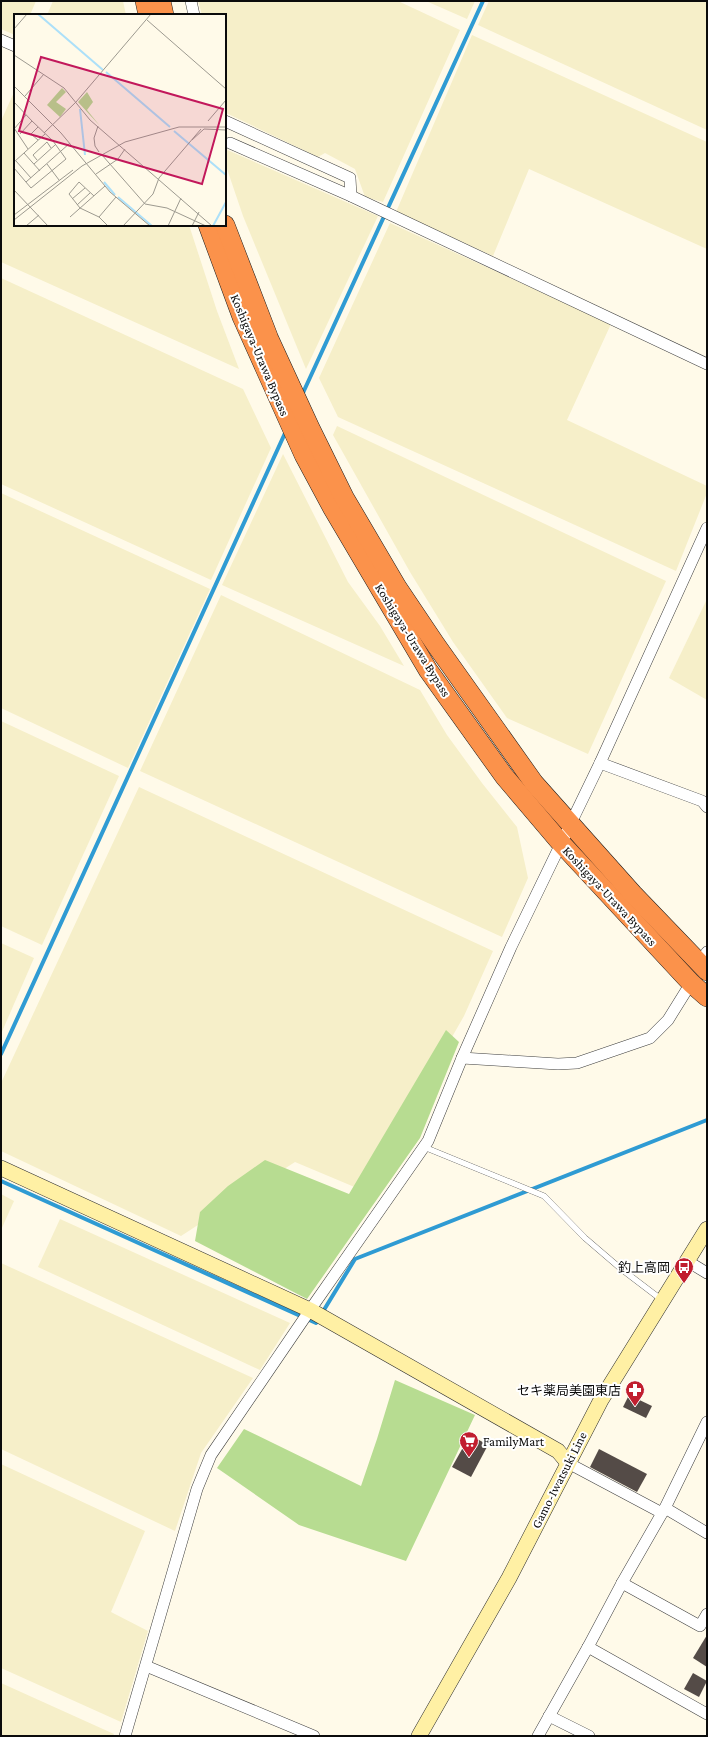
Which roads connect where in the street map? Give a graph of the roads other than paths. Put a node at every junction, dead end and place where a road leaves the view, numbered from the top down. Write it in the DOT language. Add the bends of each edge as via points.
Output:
graph roads {
  1 [pos="145,1"];
  2 [pos="161,1"];
  3 [pos="190,1"];
  4 [pos="148,14"];
  5 [pos="164,14"];
  6 [pos="194,14"];
  7 [pos="1,40"];
  8 [pos="14,46"];
  9 [pos="226,121"];
  10 [pos="230,143"];
  11 [pos="351,196"];
  12 [pos="208,226"];
  13 [pos="225,226"];
  14 [pos="707,364"];
  15 [pos="707,528"];
  16 [pos="600,763"];
  17 [pos="707,806"];
  18 [pos="570,823"];
  19 [pos="560,842"];
  20 [pos="704,962"];
  21 [pos="691,983"];
  22 [pos="707,997"];
  23 [pos="462,1058"];
  24 [pos="424,1147"];
  25 [pos="1,1168"];
  26 [pos="707,1229"];
  27 [pos="687,1261"];
  28 [pos="707,1273"];
  29 [pos="663,1300"];
  30 [pos="310,1310"];
  31 [pos="707,1422"];
  32 [pos="568,1464"];
  33 [pos="663,1511"];
  34 [pos="707,1533"];
  35 [pos="622,1583"];
  36 [pos="707,1614"];
  37 [pos="588,1648"];
  38 [pos="146,1666"];
  39 [pos="707,1714"];
  40 [pos="549,1716"];
  41 [pos="125,1736"];
  42 [pos="314,1736"];
  43 [pos="419,1736"];
  44 [pos="538,1736"];
  45 [pos="589,1736"];
  1 -- 4 [label="highway"];
  2 -- 5 [label="highway"];
  3 -- 6 [label="street"];
  7 -- 8 [label="street"];
  9 -- 11 [label="street" via="350,178"];
  10 -- 11 [label="street"];
  11 -- 14 [label="street"];
  12 -- 19 [label="highway, Koshigaya-Urawa Bypass" via="252,338 304,455 333,509 428,670 504,776"];
  13 -- 18 [label="highway, Koshigaya-Urawa Bypass" via="269,339 348,504 397,587 436,646 534,783"];
  15 -- 16 [label="street"];
  16 -- 17 [label="street" via="702,801"];
  16 -- 18 [label="street"];
  18 -- 19 [label="street"];
  18 -- 20 [label="highway, Koshigaya-Urawa Bypass" via="633,894"];
  19 -- 21 [label="highway, Koshigaya-Urawa Bypass"];
  19 -- 23 [label="street"];
  21 -- 22 [label="highway, Koshigaya-Urawa Bypass"];
  21 -- 23 [label="street" via="668,1020 650,1038 577,1063"];
  23 -- 24 [label="street"];
  24 -- 29 [label="lane" via="544,1196 585,1238"];
  24 -- 30 [label="street"];
  25 -- 30 [label="street"];
  26 -- 27 [label="street, Gamo-Iwatsuki Line"];
  27 -- 28 [label="street"];
  27 -- 29 [label="street, Gamo-Iwatsuki Line"];
  29 -- 32 [label="street, Gamo-Iwatsuki Line" via="601,1400"];
  30 -- 32 [label="street" via="558,1451"];
  30 -- 38 [label="street" via="211,1455 197,1489"];
  31 -- 33 [label="street"];
  32 -- 33 [label="street"];
  32 -- 43 [label="street, Gamo-Iwatsuki Line" via="509,1578"];
  33 -- 34 [label="street"];
  33 -- 35 [label="street"];
  35 -- 36 [label="street" via="700,1626"];
  35 -- 37 [label="street"];
  37 -- 39 [label="street"];
  37 -- 40 [label="street"];
  38 -- 41 [label="street"];
  38 -- 42 [label="street"];
  40 -- 44 [label="street"];
  40 -- 45 [label="street"];
}
